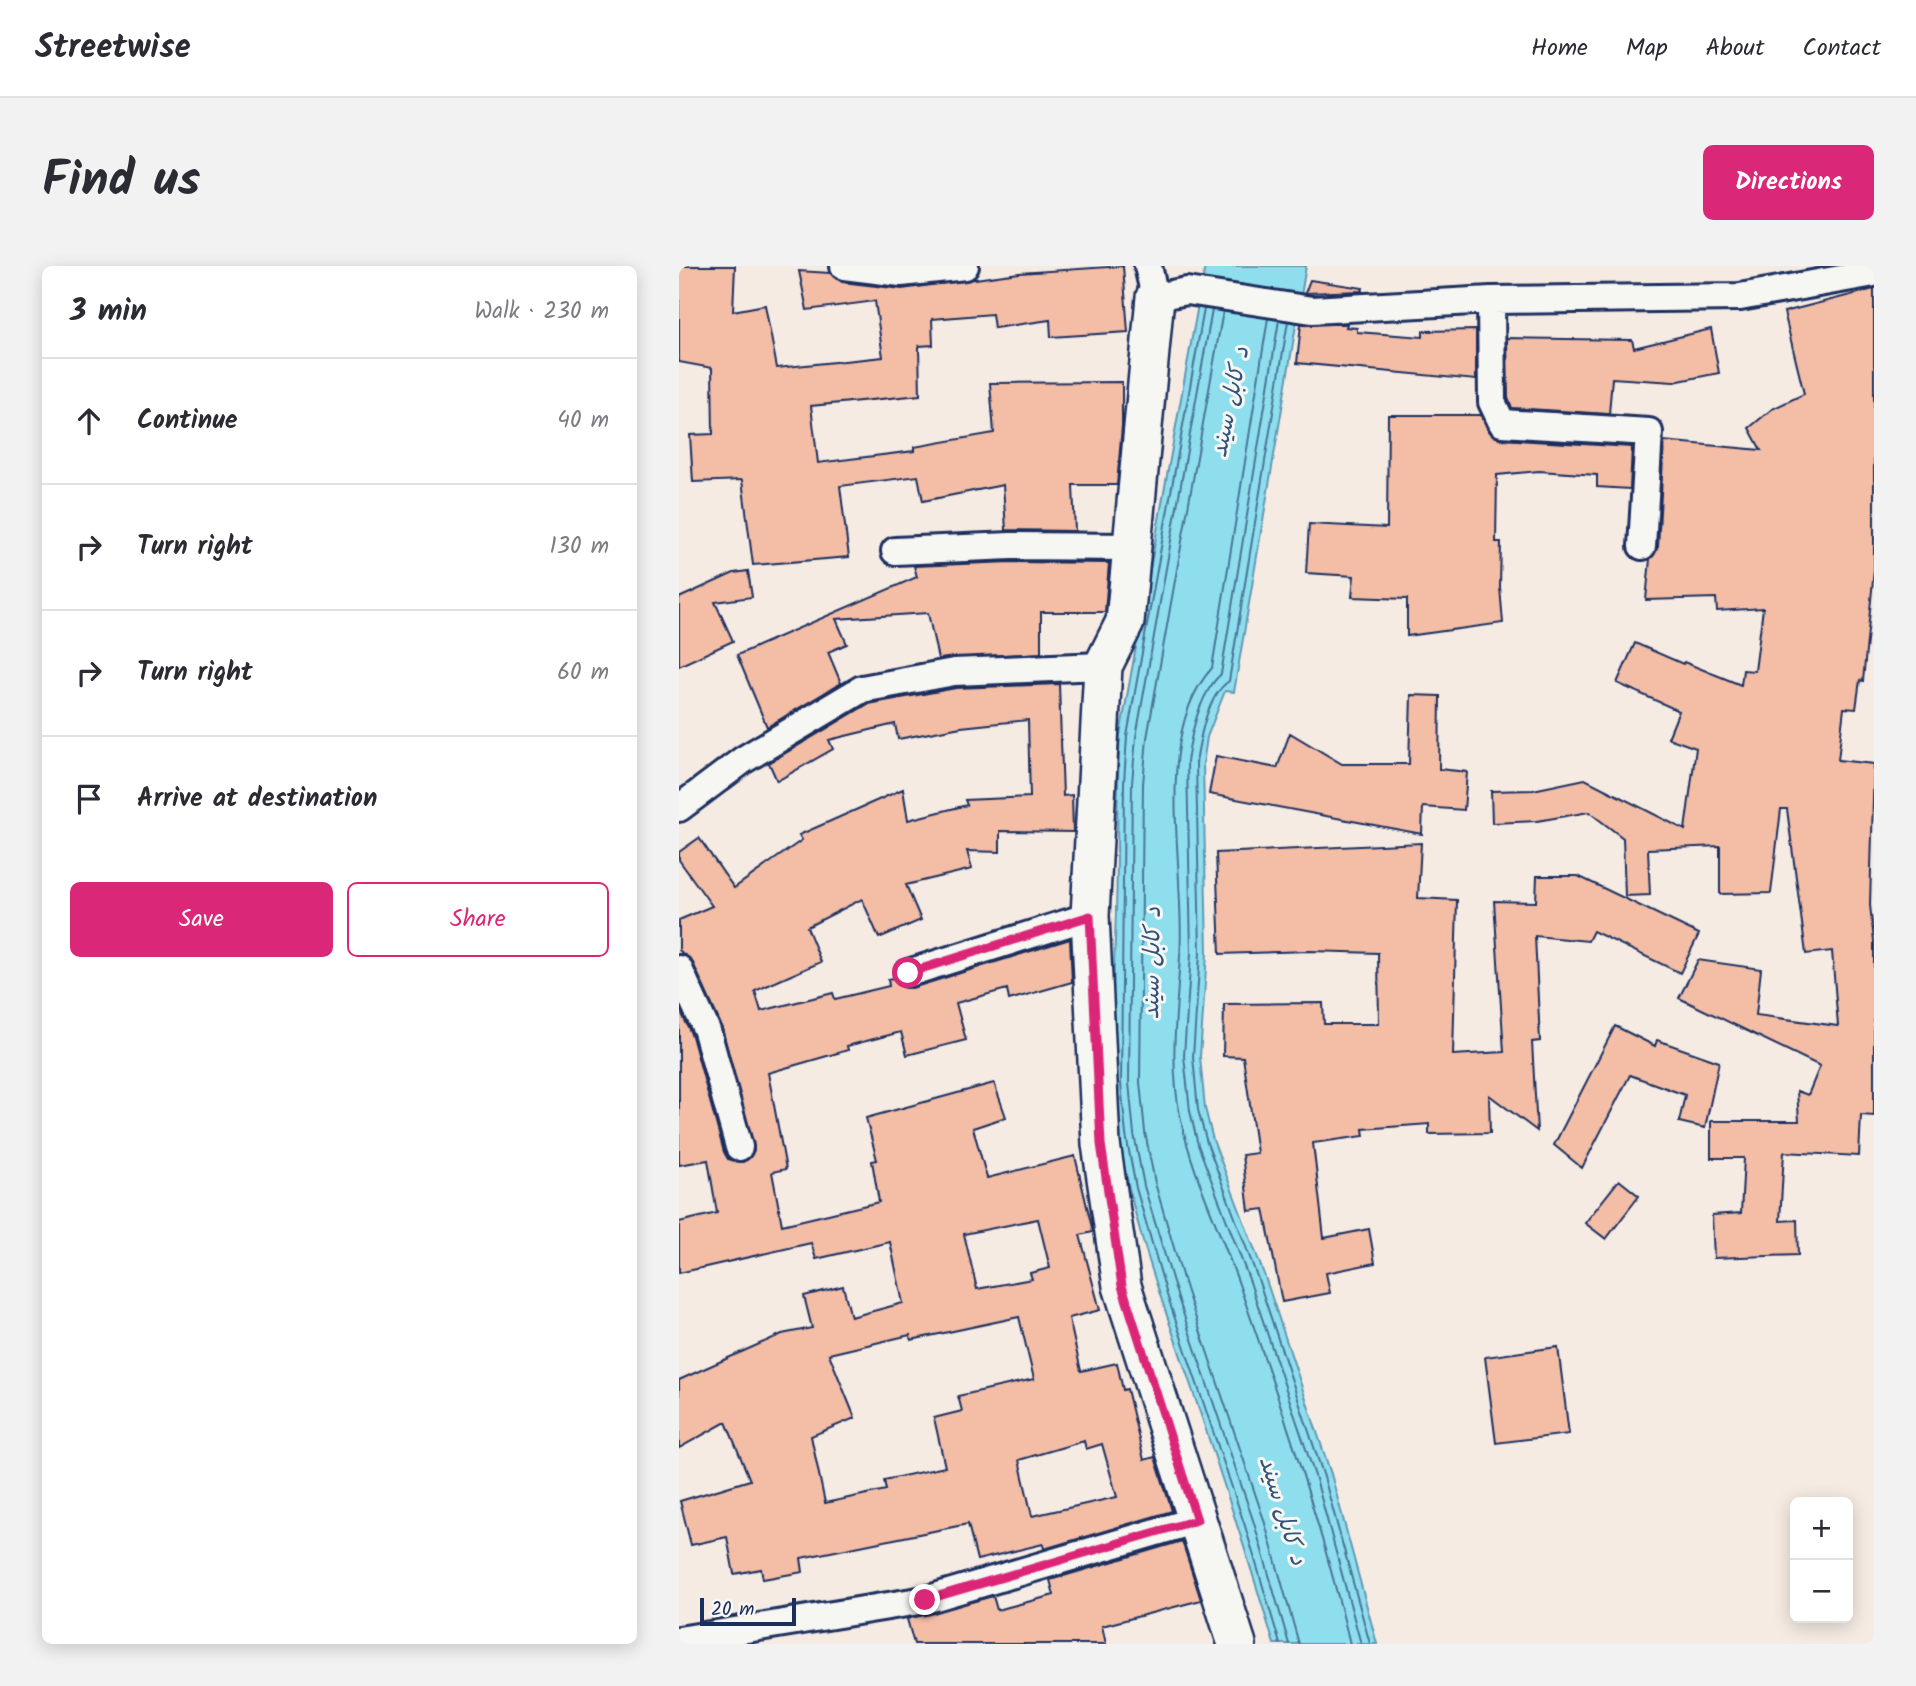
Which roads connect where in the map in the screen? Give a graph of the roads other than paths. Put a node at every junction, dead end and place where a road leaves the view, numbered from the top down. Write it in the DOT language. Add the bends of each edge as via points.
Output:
graph roads {
  1 [pos="843,266"];
  2 [pos="965,266"];
  3 [pos="1874,273"];
  4 [pos="1163,285"];
  5 [pos="1491,300"];
  6 [pos="1642,546"];
  7 [pos="1134,547"];
  8 [pos="895,551"];
  9 [pos="1103,666"];
  10 [pos="679,808"];
  11 [pos="1090,916"];
  12 [pos="679,969"];
  13 [pos="908,973"];
  14 [pos="739,1147"];
  15 [pos="1197,1520"];
  16 [pos="679,1640"];
  17 [pos="1237,1644"];
  1 -- 2 [label="street" via="901,273"];
  3 -- 5 [label="street" via="1740,297"];
  4 -- 5 [label="street" via="1312,310"];
  4 -- 7 [label="street"];
  5 -- 6 [label="street" via="1492,402 1502,423 1649,432"];
  7 -- 8 [label="street"];
  7 -- 9 [label="street" via="1125,622"];
  9 -- 10 [label="street" via="954,673 862,689 743,760"];
  9 -- 11 [label="street"];
  11 -- 13 [label="street"];
  11 -- 15 [label="street" via="1101,1144 1122,1286"];
  12 -- 14 [label="street" via="707,1031"];
  15 -- 16 [label="street" via="925,1600"];
  15 -- 17 [label="street"];
}
